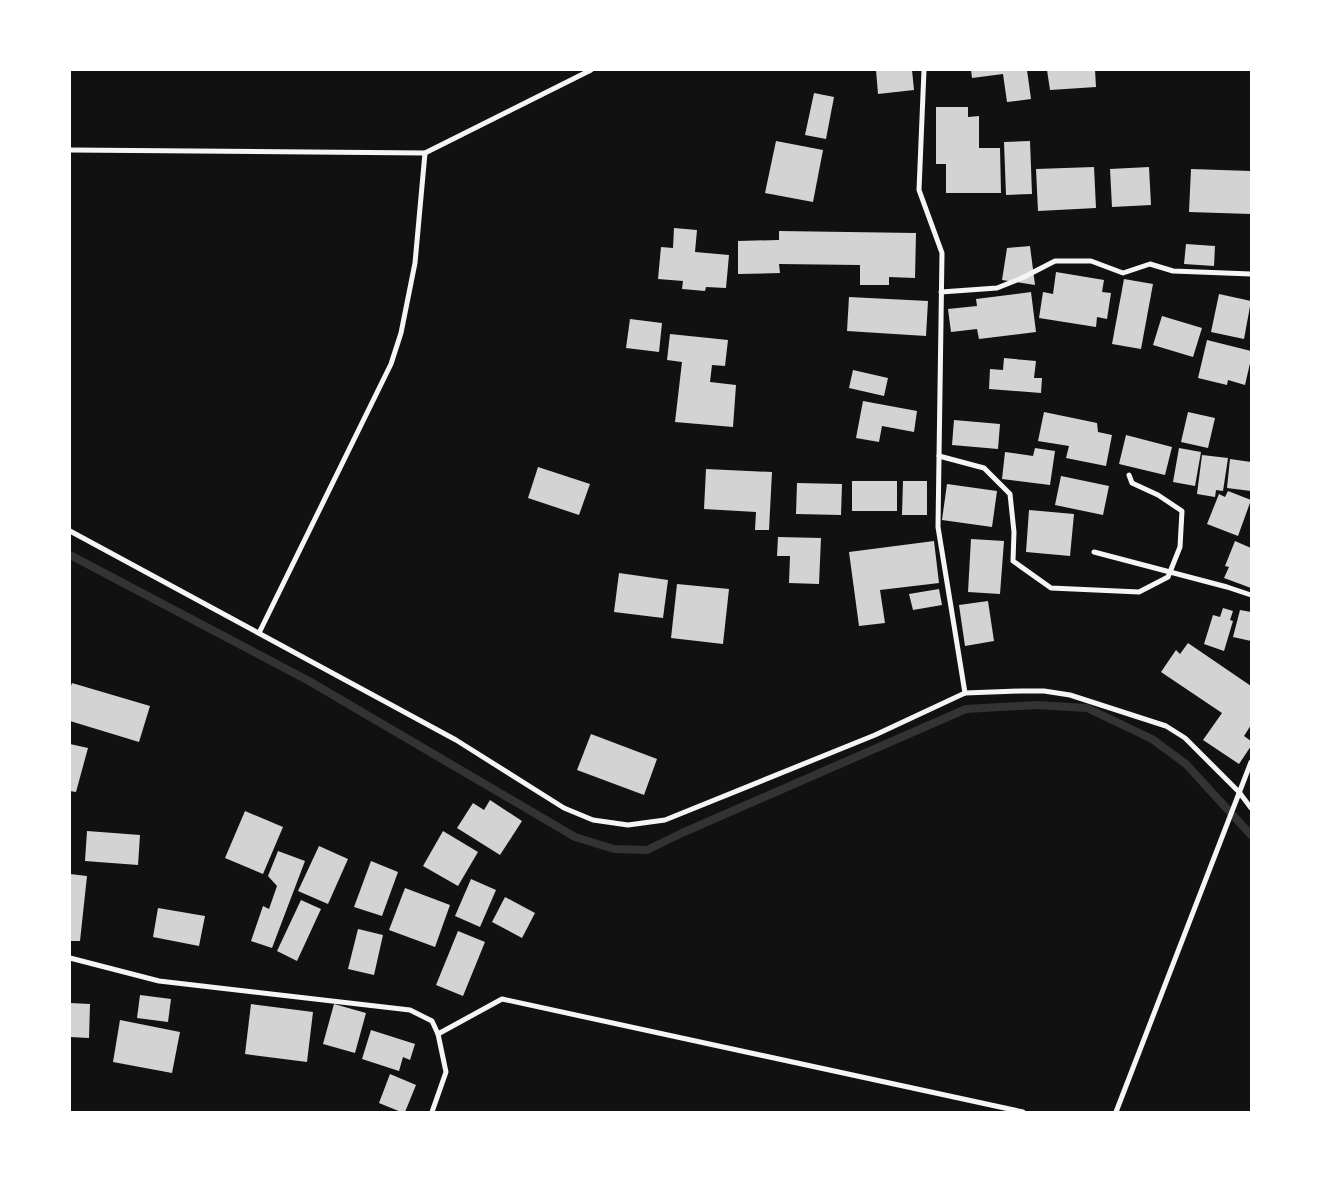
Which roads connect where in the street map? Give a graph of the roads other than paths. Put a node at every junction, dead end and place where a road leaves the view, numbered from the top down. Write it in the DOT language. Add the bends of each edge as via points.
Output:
graph roads {
  1 [pos="591,70"];
  2 [pos="924,70"];
  3 [pos="70,150"];
  4 [pos="425,153"];
  5 [pos="1251,274"];
  6 [pos="941,292"];
  7 [pos="939,456"];
  8 [pos="1129,475"];
  9 [pos="70,531"];
  10 [pos="1094,552"];
  11 [pos="1170,571"];
  12 [pos="1251,595"];
  13 [pos="259,633"];
  14 [pos="966,693"];
  15 [pos="1251,762"];
  16 [pos="1239,792"];
  17 [pos="1251,808"];
  18 [pos="70,958"];
  19 [pos="438,1034"];
  20 [pos="432,1112"];
  21 [pos="1023,1112"];
  22 [pos="1116,1112"];
  1 -- 4 [label="street"];
  2 -- 6 [label="street" via="919,190 942,252"];
  3 -- 4 [label="street"];
  4 -- 13 [label="street" via="415,263 401,333 391,364"];
  5 -- 6 [label="street" via="1172,271 1150,264 1123,273 1091,261 1055,261 997,288"];
  6 -- 7 [label="street"];
  7 -- 11 [label="street" via="984,468 1010,494 1013,561 1051,588 1139,592 1168,577"];
  7 -- 14 [label="street" via="938,527"];
  8 -- 11 [label="street" via="1132,483 1182,511 1180,546"];
  9 -- 13 [label="street"];
  10 -- 11 [label="street"];
  11 -- 12 [label="street"];
  13 -- 14 [label="street" via="456,740 564,808 594,820 628,825 665,820 874,735"];
  14 -- 16 [label="street" via="1044,691 1070,695 1166,726 1185,738"];
  15 -- 16 [label="street"];
  16 -- 17 [label="street"];
  16 -- 22 [label="street"];
  18 -- 19 [label="street" via="159,981 410,1010 432,1021"];
  19 -- 20 [label="street" via="446,1072"];
  19 -- 21 [label="street" via="502,998"];
}
